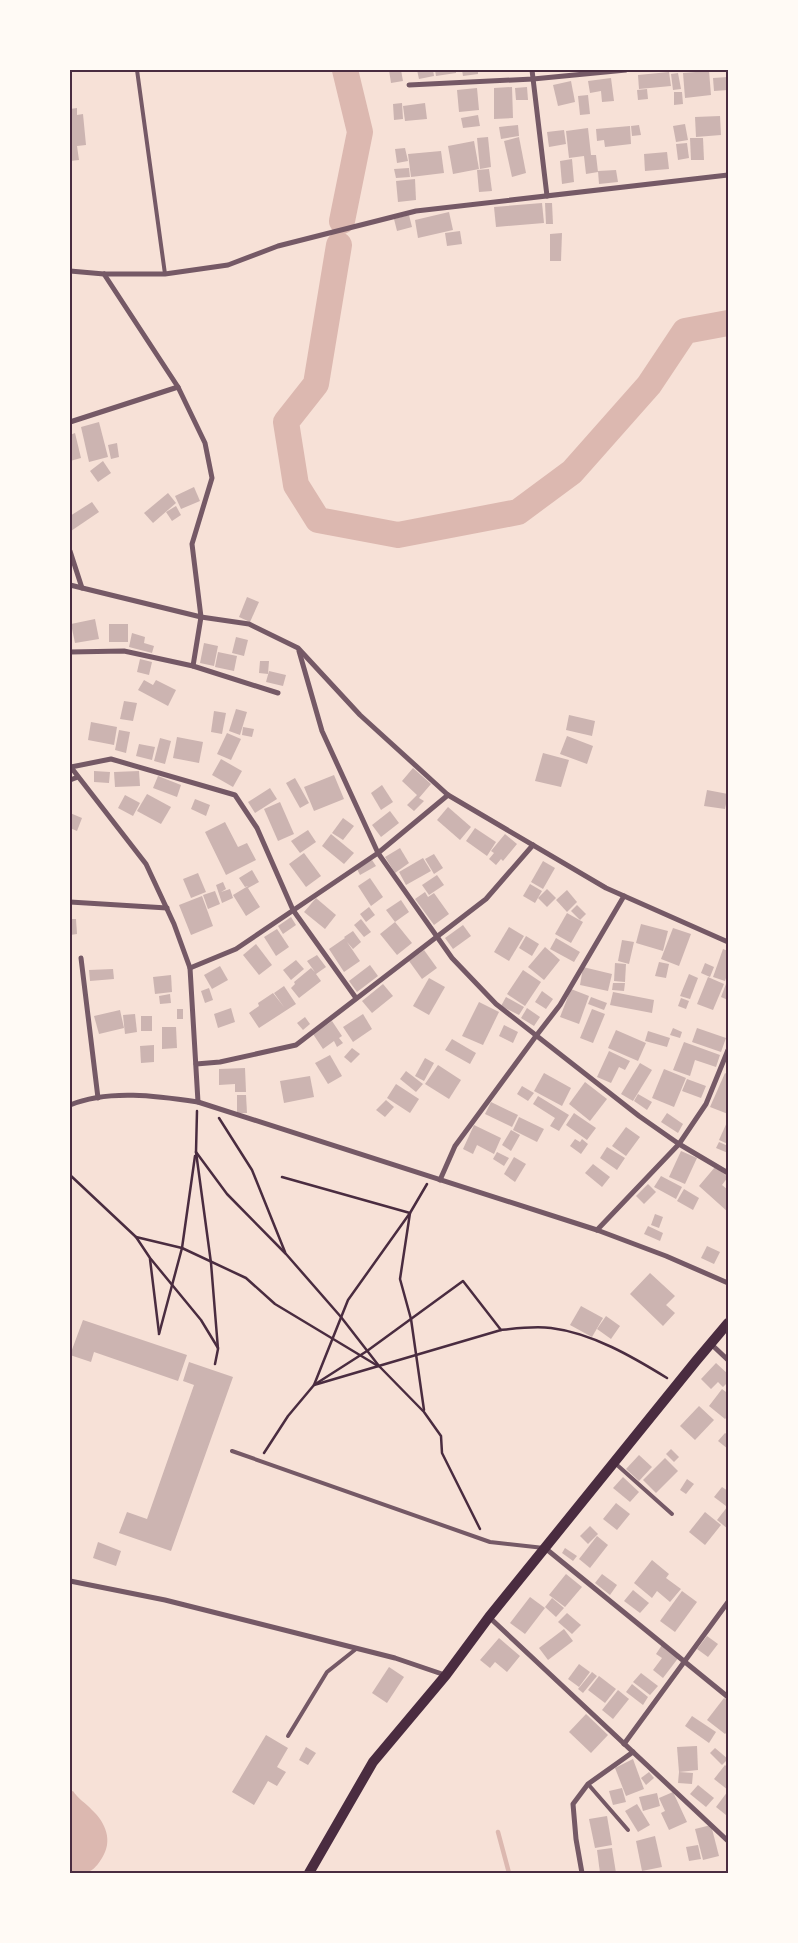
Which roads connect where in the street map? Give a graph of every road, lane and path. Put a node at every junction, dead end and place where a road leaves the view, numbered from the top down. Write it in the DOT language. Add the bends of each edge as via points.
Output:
graph roads {
  1 [pos="137,70"];
  2 [pos="532,70"];
  3 [pos="626,70"];
  4 [pos="533,80"];
  5 [pos="409,85"];
  6 [pos="728,175"];
  7 [pos="547,196"];
  8 [pos="70,270"];
  9 [pos="104,274"];
  10 [pos="165,274"];
  11 [pos="178,388"];
  12 [pos="70,422"];
  13 [pos="70,551"];
  14 [pos="70,585"];
  15 [pos="82,588"];
  16 [pos="201,617"];
  17 [pos="298,648"];
  18 [pos="70,652"];
  19 [pos="193,666"];
  20 [pos="278,693"];
  21 [pos="70,766"];
  22 [pos="78,777"];
  23 [pos="70,780"];
  24 [pos="448,795"];
  25 [pos="533,845"];
  26 [pos="378,853"];
  27 [pos="624,896"];
  28 [pos="70,902"];
  29 [pos="167,908"];
  30 [pos="293,910"];
  31 [pos="436,936"];
  32 [pos="728,942"];
  33 [pos="81,958"];
  34 [pos="190,968"];
  35 [pos="356,998"];
  36 [pos="536,1036"];
  37 [pos="728,1050"];
  38 [pos="196,1064"];
  39 [pos="98,1098"];
  40 [pos="198,1102"];
  41 [pos="70,1104"];
  42 [pos="211,1107"];
  43 [pos="679,1144"];
  44 [pos="196,1152"];
  45 [pos="728,1172"];
  46 [pos="70,1175"];
  47 [pos="282,1177"];
  48 [pos="431,1178"];
  49 [pos="440,1180"];
  50 [pos="410,1213"];
  51 [pos="597,1230"];
  52 [pos="136,1237"];
  53 [pos="182,1248"];
  54 [pos="286,1254"];
  55 [pos="150,1258"];
  56 [pos="211,1262"];
  57 [pos="172,1283"];
  58 [pos="728,1283"];
  59 [pos="341,1317"];
  60 [pos="411,1319"];
  61 [pos="728,1323"];
  62 [pos="502,1330"];
  63 [pos="332,1339"];
  64 [pos="710,1344"];
  65 [pos="218,1349"];
  66 [pos="367,1351"];
  67 [pos="360,1355"];
  68 [pos="415,1356"];
  69 [pos="728,1360"];
  70 [pos="215,1364"];
  71 [pos="379,1366"];
  72 [pos="677,1384"];
  73 [pos="314,1385"];
  74 [pos="424,1412"];
  75 [pos="232,1451"];
  76 [pos="259,1461"];
  77 [pos="614,1462"];
  78 [pos="672,1514"];
  79 [pos="485,1540"];
  80 [pos="545,1548"];
  81 [pos="70,1581"];
  82 [pos="728,1602"];
  83 [pos="489,1618"];
  84 [pos="356,1649"];
  85 [pos="684,1661"];
  86 [pos="446,1675"];
  87 [pos="728,1697"];
  88 [pos="288,1736"];
  89 [pos="624,1744"];
  90 [pos="633,1752"];
  91 [pos="588,1784"];
  92 [pos="628,1830"];
  93 [pos="728,1841"];
  94 [pos="309,1873"];
  95 [pos="582,1873"];
  1 -- 10 [label="lane"];
  2 -- 4 [label="street"];
  3 -- 4 [label="street"];
  4 -- 5 [label="street"];
  4 -- 7 [label="street"];
  6 -- 7 [label="street"];
  7 -- 10 [label="street" via="416,211 278,246 228,265"];
  8 -- 9 [label="street"];
  9 -- 10 [label="street"];
  9 -- 11 [label="street"];
  11 -- 12 [label="street"];
  11 -- 16 [label="street" via="205,443 212,478 192,544"];
  13 -- 15 [label="street"];
  14 -- 15 [label="street"];
  15 -- 16 [label="street"];
  16 -- 17 [label="street" via="249,624"];
  16 -- 19 [label="street"];
  17 -- 24 [label="street" via="360,715"];
  17 -- 26 [label="street" via="322,731"];
  18 -- 19 [label="street" via="124,651"];
  19 -- 20 [label="street"];
  21 -- 22 [label="street"];
  21 -- 30 [label="street" via="111,759 235,795 257,828"];
  22 -- 23 [label="street"];
  22 -- 29 [label="street" via="146,864"];
  24 -- 25 [label="street"];
  24 -- 26 [label="street"];
  25 -- 27 [label="street"];
  25 -- 31 [label="street" via="486,899"];
  26 -- 30 [label="street"];
  26 -- 31 [label="street"];
  27 -- 32 [label="street"];
  27 -- 36 [label="street" via="560,1006"];
  28 -- 29 [label="street"];
  29 -- 34 [label="street"];
  30 -- 34 [label="street" via="236,949"];
  30 -- 35 [label="street"];
  31 -- 35 [label="street"];
  31 -- 36 [label="street" via="452,958 496,1004"];
  33 -- 39 [label="street"];
  34 -- 38 [label="street"];
  35 -- 38 [label="street" via="296,1044 220,1062"];
  36 -- 43 [label="street"];
  36 -- 49 [label="street" via="455,1146"];
  37 -- 43 [label="street" via="706,1104"];
  38 -- 40 [label="street"];
  39 -- 40 [label="street" via="150,1095"];
  39 -- 41 [label="street"];
  40 -- 42 [label="street"];
  40 -- 44 [label="path"];
  42 -- 48 [label="street"];
  42 -- 54 [label="path" via="252,1170"];
  43 -- 45 [label="street"];
  43 -- 51 [label="street"];
  44 -- 53 [label="path"];
  44 -- 54 [label="path" via="227,1194"];
  44 -- 56 [label="path"];
  46 -- 52 [label="path"];
  47 -- 50 [label="path"];
  48 -- 49 [label="street"];
  48 -- 50 [label="path"];
  49 -- 51 [label="street"];
  50 -- 59 [label="path" via="348,1300"];
  50 -- 60 [label="path" via="400,1279"];
  51 -- 58 [label="street"];
  52 -- 53 [label="path"];
  52 -- 55 [label="path"];
  53 -- 56 [label="path"];
  53 -- 57 [label="path"];
  54 -- 59 [label="path"];
  55 -- 57 [label="path"];
  55 -- 57 [label="path" via="159,1334"];
  56 -- 63 [label="path" via="246,1278 274,1304"];
  56 -- 65 [label="path"];
  57 -- 65 [label="path" via="201,1320"];
  59 -- 63 [label="path"];
  59 -- 66 [label="path"];
  60 -- 62 [label="path" via="463,1281"];
  60 -- 66 [label="path"];
  60 -- 68 [label="path"];
  61 -- 64 [label="main road"];
  62 -- 68 [label="path"];
  62 -- 72 [label="path" via="528,1326 578,1334 624,1352"];
  63 -- 67 [label="path"];
  63 -- 73 [label="path"];
  64 -- 69 [label="street"];
  64 -- 72 [label="main road"];
  65 -- 70 [label="path"];
  66 -- 67 [label="path"];
  66 -- 71 [label="path"];
  67 -- 71 [label="path"];
  67 -- 73 [label="path"];
  68 -- 71 [label="path"];
  68 -- 74 [label="path"];
  71 -- 73 [label="path"];
  71 -- 74 [label="path"];
  72 -- 77 [label="main road"];
  73 -- 76 [label="path" via="288,1416"];
  74 -- 79 [label="path" via="441,1436 442,1453"];
  75 -- 76 [label="lane"];
  76 -- 79 [label="lane"];
  77 -- 78 [label="lane"];
  77 -- 80 [label="main road"];
  79 -- 80 [label="lane"];
  80 -- 83 [label="main road"];
  80 -- 85 [label="street"];
  81 -- 84 [label="street" via="165,1600"];
  82 -- 85 [label="street"];
  83 -- 86 [label="main road"];
  83 -- 89 [label="street"];
  84 -- 86 [label="street"];
  84 -- 88 [label="lane" via="327,1672"];
  85 -- 87 [label="street"];
  85 -- 89 [label="street"];
  86 -- 94 [label="main road" via="373,1762"];
  89 -- 90 [label="street"];
  90 -- 91 [label="street"];
  90 -- 93 [label="street"];
  91 -- 92 [label="lane"];
  91 -- 95 [label="street" via="573,1804"];
}
